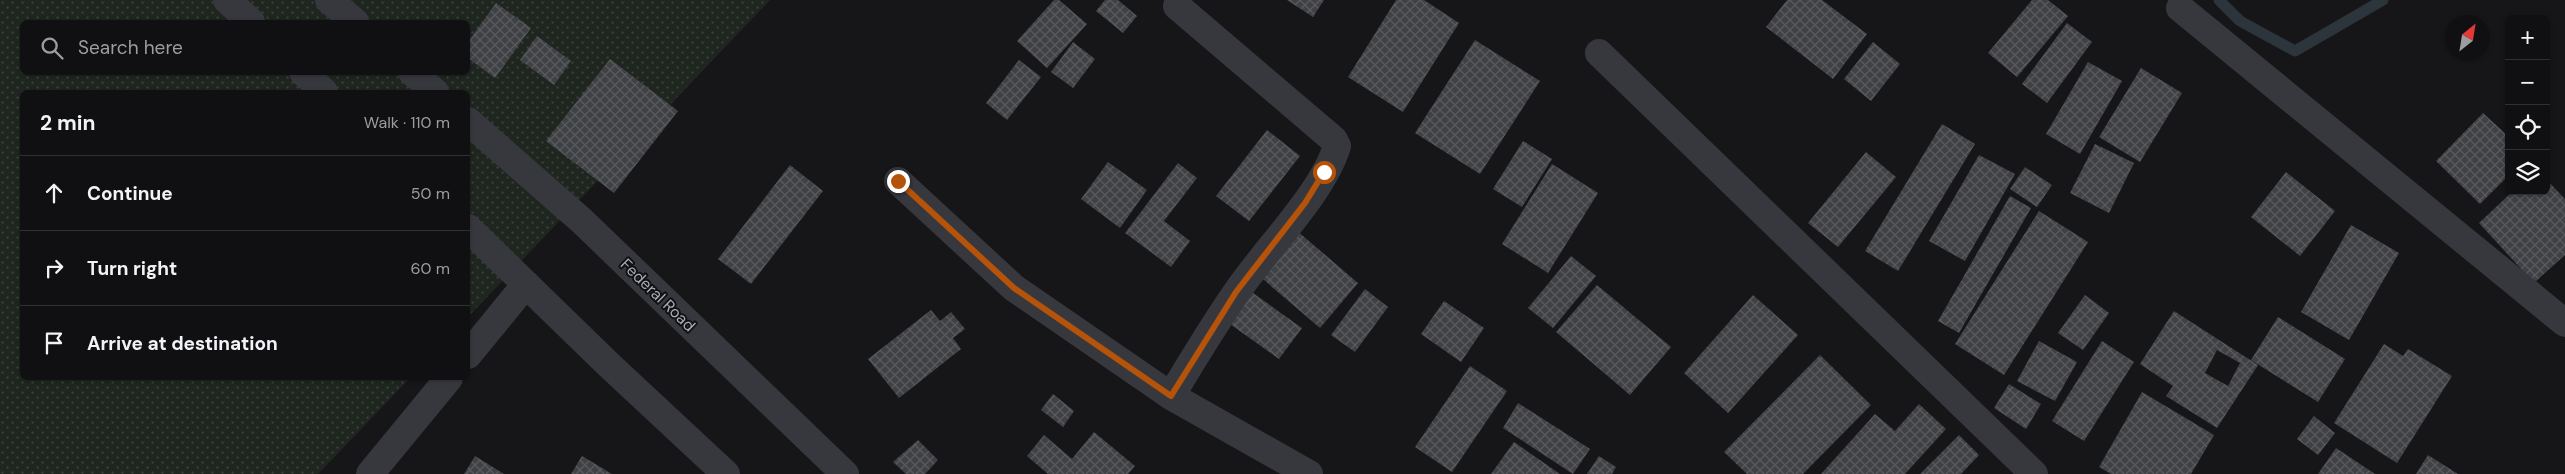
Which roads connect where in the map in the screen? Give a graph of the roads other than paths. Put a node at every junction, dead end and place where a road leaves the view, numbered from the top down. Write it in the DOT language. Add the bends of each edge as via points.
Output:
graph roads {
  1 [pos="227,0"];
  2 [pos="329,0"];
  3 [pos="1177,6"];
  4 [pos="2180,8"];
  5 [pos="249,20"];
  6 [pos="353,20"];
  7 [pos="1599,53"];
  8 [pos="306,75"];
  9 [pos="415,75"];
  10 [pos="322,90"];
  11 [pos="433,90"];
  12 [pos="470,123"];
  13 [pos="898,181"];
  14 [pos="470,230"];
  15 [pos="526,284"];
  16 [pos="2565,324"];
  17 [pos="470,353"];
  18 [pos="447,380"];
  19 [pos="1171,396"];
  20 [pos="370,474"];
  21 [pos="726,474"];
  22 [pos="844,474"];
  23 [pos="1309,474"];
  24 [pos="2034,474"];
  1 -- 5 [label="street"];
  2 -- 6 [label="street"];
  3 -- 19 [label="street" via="1334,140 1336,146 1305,203 1236,292"];
  4 -- 16 [label="street"];
  7 -- 24 [label="street"];
  8 -- 10 [label="street"];
  9 -- 11 [label="street"];
  12 -- 22 [label="street, Federal Road" via="582,221"];
  13 -- 19 [label="street" via="1014,288"];
  14 -- 15 [label="street"];
  15 -- 17 [label="street"];
  15 -- 21 [label="street"];
  18 -- 20 [label="street"];
  19 -- 23 [label="street"];
}
